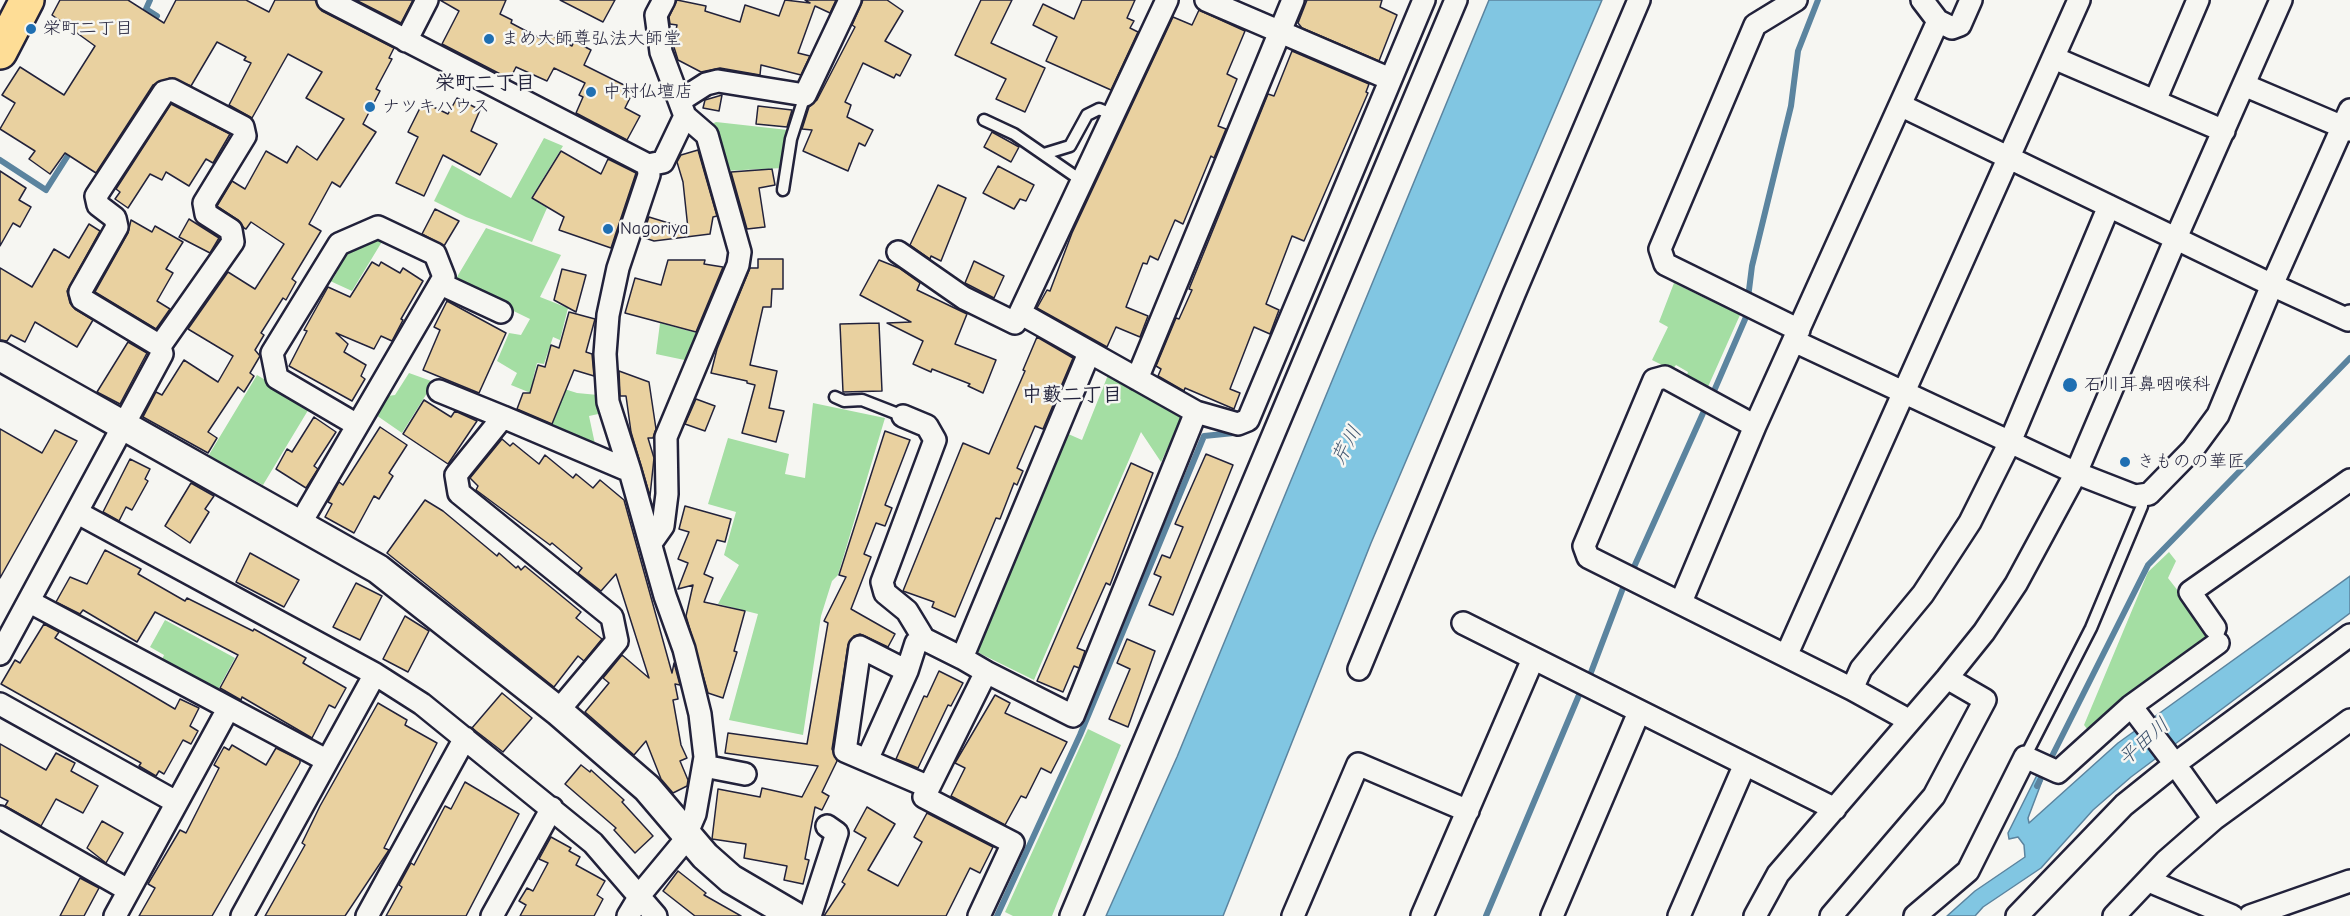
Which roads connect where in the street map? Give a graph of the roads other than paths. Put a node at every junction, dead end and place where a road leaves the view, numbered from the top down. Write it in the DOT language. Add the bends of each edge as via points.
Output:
graph roads {
  1 [pos="27,0"];
  2 [pos="328,0"];
  3 [pos="427,0"];
  4 [pos="664,0"];
  5 [pos="850,0"];
  6 [pos="1167,0"];
  7 [pos="1206,0"];
  8 [pos="1293,0"];
  9 [pos="1424,0"];
  10 [pos="1456,0"];
  11 [pos="1639,0"];
  12 [pos="1796,0"];
  13 [pos="1922,0"];
  14 [pos="1971,0"];
  15 [pos="2079,0"];
  16 [pos="2198,0"];
  17 [pos="2281,0"];
  18 [pos="1938,21"];
  19 [pos="1280,32"];
  20 [pos="405,41"];
  21 [pos="10,43"];
  22 [pos="2054,58"];
  23 [pos="1390,79"];
  24 [pos="2244,85"];
  25 [pos="805,95"];
  26 [pos="2155,101"];
  27 [pos="1899,105"];
  28 [pos="683,108"];
  29 [pos="1114,115"];
  30 [pos="984,120"];
  31 [pos="2348,122"];
  32 [pos="2224,131"];
  33 [pos="1044,154"];
  34 [pos="2008,158"];
  35 [pos="648,165"];
  36 [pos="1082,181"];
  37 [pos="783,190"];
  38 [pos="2109,206"];
  39 [pos="2176,238"];
  40 [pos="898,252"];
  41 [pos="441,284"];
  42 [pos="2272,285"];
  43 [pos="501,312"];
  44 [pos="1020,313"];
  45 [pos="2349,319"];
  46 [pos="1796,336"];
  47 [pos="168,340"];
  48 [pos="1089,353"];
  49 [pos="0,356"];
  50 [pos="1137,379"];
  51 [pos="440,391"];
  52 [pos="1905,393"];
  53 [pos="835,397"];
  54 [pos="1196,412"];
  55 [pos="903,416"];
  56 [pos="503,417"];
  57 [pos="357,425"];
  58 [pos="122,426"];
  59 [pos="1755,426"];
  60 [pos="2010,441"];
  61 [pos="630,471"];
  62 [pos="2076,473"];
  63 [pos="2350,480"];
  64 [pos="2142,495"];
  65 [pos="78,513"];
  66 [pos="293,525"];
  67 [pos="651,543"];
  68 [pos="30,602"];
  69 [pos="1681,602"];
  70 [pos="1463,623"];
  71 [pos="2350,635"];
  72 [pos="924,639"];
  73 [pos="0,654"];
  74 [pos="1786,656"];
  75 [pos="962,658"];
  76 [pos="1533,659"];
  77 [pos="1359,669"];
  78 [pos="907,671"];
  79 [pos="986,672"];
  80 [pos="375,674"];
  81 [pos="1947,678"];
  82 [pos="1852,689"];
  83 [pos="0,704"];
  84 [pos="228,709"];
  85 [pos="2134,710"];
  86 [pos="558,711"];
  87 [pos="1639,712"];
  88 [pos="1910,721"];
  89 [pos="2348,727"];
  90 [pos="460,730"];
  91 [pos="2030,759"];
  92 [pos="326,760"];
  93 [pos="867,760"];
  94 [pos="1745,764"];
  95 [pos="705,766"];
  96 [pos="2176,766"];
  97 [pos="746,774"];
  98 [pos="929,787"];
  99 [pos="176,802"];
  100 [pos="552,808"];
  101 [pos="1835,809"];
  102 [pos="1468,811"];
  103 [pos="0,817"];
  104 [pos="2214,819"];
  105 [pos="837,833"];
  106 [pos="687,834"];
  107 [pos="2149,881"];
  108 [pos="2350,881"];
  109 [pos="128,890"];
  110 [pos="639,897"];
  111 [pos="115,916"];
  112 [pos="242,916"];
  113 [pos="368,916"];
  114 [pos="492,916"];
  115 [pos="628,916"];
  116 [pos="657,916"];
  117 [pos="794,916"];
  118 [pos="810,916"];
  119 [pos="979,916"];
  120 [pos="1071,916"];
  121 [pos="1293,916"];
  122 [pos="1422,916"];
  123 [pos="1552,916"];
  124 [pos="1679,916"];
  125 [pos="1755,916"];
  126 [pos="1831,916"];
  127 [pos="1915,916"];
  128 [pos="2017,916"];
  129 [pos="2114,916"];
  130 [pos="2232,916"];
  131 [pos="2250,916"];
  1 -- 21 [label="main road"];
  2 -- 20 [label="street"];
  3 -- 20 [label="street"];
  4 -- 28 [label="street" via="656,15 661,51"];
  5 -- 25 [label="street"];
  6 -- 29 [label="street"];
  7 -- 19 [label="street"];
  8 -- 19 [label="street"];
  9 -- 23 [label="street"];
  10 -- 120 [label="street"];
  11 -- 77 [label="street"];
  12 -- 46 [label="street" via="1755,25 1660,249 1665,264"];
  13 -- 18 [label="street"];
  14 -- 18 [label="street" via="1960,25 1952,28"];
  15 -- 22 [label="street"];
  16 -- 26 [label="street"];
  17 -- 24 [label="street"];
  18 -- 27 [label="street"];
  19 -- 23 [label="street"];
  19 -- 50 [label="street"];
  20 -- 35 [label="street"];
  22 -- 26 [label="street"];
  22 -- 34 [label="street"];
  23 -- 54 [label="street" via="1248,420 1238,424"];
  24 -- 31 [label="street"];
  24 -- 32 [label="street"];
  25 -- 28 [label="street" via="718,81 706,84"];
  25 -- 37 [label="lane"];
  26 -- 32 [label="street"];
  27 -- 34 [label="street"];
  27 -- 46 [label="street"];
  28 -- 35 [label="street" via="663,162"];
  28 -- 67 [label="street" via="707,135 740,252 666,437 668,494 663,526"];
  29 -- 33 [label="lane" via="1099,109 1087,115 1070,146"];
  29 -- 36 [label="street"];
  30 -- 33 [label="lane"];
  31 -- 42 [label="street"];
  32 -- 39 [label="street"];
  33 -- 36 [label="lane"];
  34 -- 38 [label="street"];
  34 -- 52 [label="street"];
  35 -- 61 [label="street" via="649,176 608,315 605,354 608,402"];
  36 -- 44 [label="street"];
  38 -- 39 [label="street"];
  38 -- 60 [label="street"];
  39 -- 42 [label="street"];
  39 -- 62 [label="street"];
  40 -- 44 [label="street" via="964,298 1015,323"];
  41 -- 43 [label="street"];
  41 -- 57 [label="street"];
  41 -- 57 [label="street" via="444,277 435,254 398,232 378,227 358,231 339,244 272,353 277,378"];
  42 -- 45 [label="street"];
  42 -- 64 [label="street" via="2218,415 2193,449 2149,494"];
  44 -- 48 [label="street"];
  46 -- 52 [label="street"];
  46 -- 59 [label="street"];
  47 -- 47 [label="street" via="233,242 231,230 206,213 201,202 245,135 243,127 172,90 165,92 96,196 94,206 115,218 117,226 80,292 82,299"];
  47 -- 58 [label="street"];
  48 -- 50 [label="street"];
  48 -- 75 [label="street"];
  49 -- 58 [label="street"];
  50 -- 54 [label="street"];
  51 -- 56 [label="street"];
  52 -- 60 [label="street"];
  52 -- 74 [label="street"];
  53 -- 55 [label="lane" via="862,400"];
  54 -- 79 [label="street" via="1073,716"];
  55 -- 72 [label="street" via="927,426 935,440 882,582 885,593 907,611"];
  56 -- 61 [label="street"];
  56 -- 86 [label="street" via="456,475 459,493 612,617 617,641"];
  57 -- 66 [label="street"];
  58 -- 65 [label="street"];
  58 -- 66 [label="street"];
  59 -- 69 [label="street"];
  59 -- 69 [label="street" via="1665,377 1654,380 1584,546 1588,557"];
  60 -- 62 [label="street"];
  60 -- 82 [label="street" via="1970,522 1923,594 1862,669"];
  61 -- 67 [label="street"];
  62 -- 64 [label="street" via="2135,496"];
  62 -- 81 [label="street" via="2016,584"];
  63 -- 85 [label="street" via="2190,592 2216,636"];
  64 -- 91 [label="lane" via="2142,506 2091,628"];
  65 -- 68 [label="street"];
  65 -- 80 [label="street"];
  66 -- 86 [label="street" via="378,569"];
  67 -- 95 [label="street" via="684,649 697,704"];
  68 -- 73 [label="street"];
  68 -- 84 [label="street"];
  69 -- 74 [label="street"];
  70 -- 76 [label="street"];
  71 -- 96 [label="street"];
  72 -- 75 [label="street"];
  72 -- 78 [label="street" via="916,643"];
  74 -- 82 [label="street"];
  75 -- 79 [label="street"];
  76 -- 87 [label="street"];
  76 -- 102 [label="street"];
  78 -- 93 [label="street"];
  78 -- 93 [label="street" via="860,647 845,751"];
  79 -- 98 [label="street"];
  80 -- 90 [label="street"];
  80 -- 92 [label="street"];
  81 -- 88 [label="street"];
  81 -- 126 [label="street" via="1985,700 1934,796"];
  82 -- 88 [label="street"];
  83 -- 99 [label="street"];
  84 -- 92 [label="street"];
  84 -- 99 [label="street"];
  85 -- 91 [label="street" via="2058,772"];
  85 -- 96 [label="street"];
  86 -- 106 [label="street" via="647,788"];
  87 -- 94 [label="street"];
  87 -- 123 [label="street"];
  88 -- 101 [label="street"];
  89 -- 104 [label="street"];
  90 -- 100 [label="street"];
  90 -- 113 [label="street"];
  91 -- 127 [label="street" via="1968,871"];
  92 -- 112 [label="street"];
  93 -- 98 [label="street"];
  94 -- 101 [label="street"];
  94 -- 124 [label="street"];
  95 -- 97 [label="street"];
  95 -- 106 [label="street"];
  96 -- 104 [label="street"];
  96 -- 128 [label="street" via="2124,805"];
  98 -- 119 [label="street" via="924,797 1013,843"];
  99 -- 109 [label="street"];
  100 -- 110 [label="street" via="593,843"];
  100 -- 114 [label="street"];
  101 -- 125 [label="street" via="1778,874"];
  102 -- 121 [label="street" via="1358,764"];
  102 -- 122 [label="street"];
  103 -- 109 [label="street"];
  104 -- 107 [label="street"];
  105 -- 118 [label="street"];
  106 -- 110 [label="street"];
  106 -- 117 [label="street" via="731,879"];
  107 -- 129 [label="street"];
  107 -- 130 [label="street"];
  108 -- 131 [label="street"];
  109 -- 111 [label="street"];
  110 -- 115 [label="street"];
  110 -- 116 [label="street"];
}
